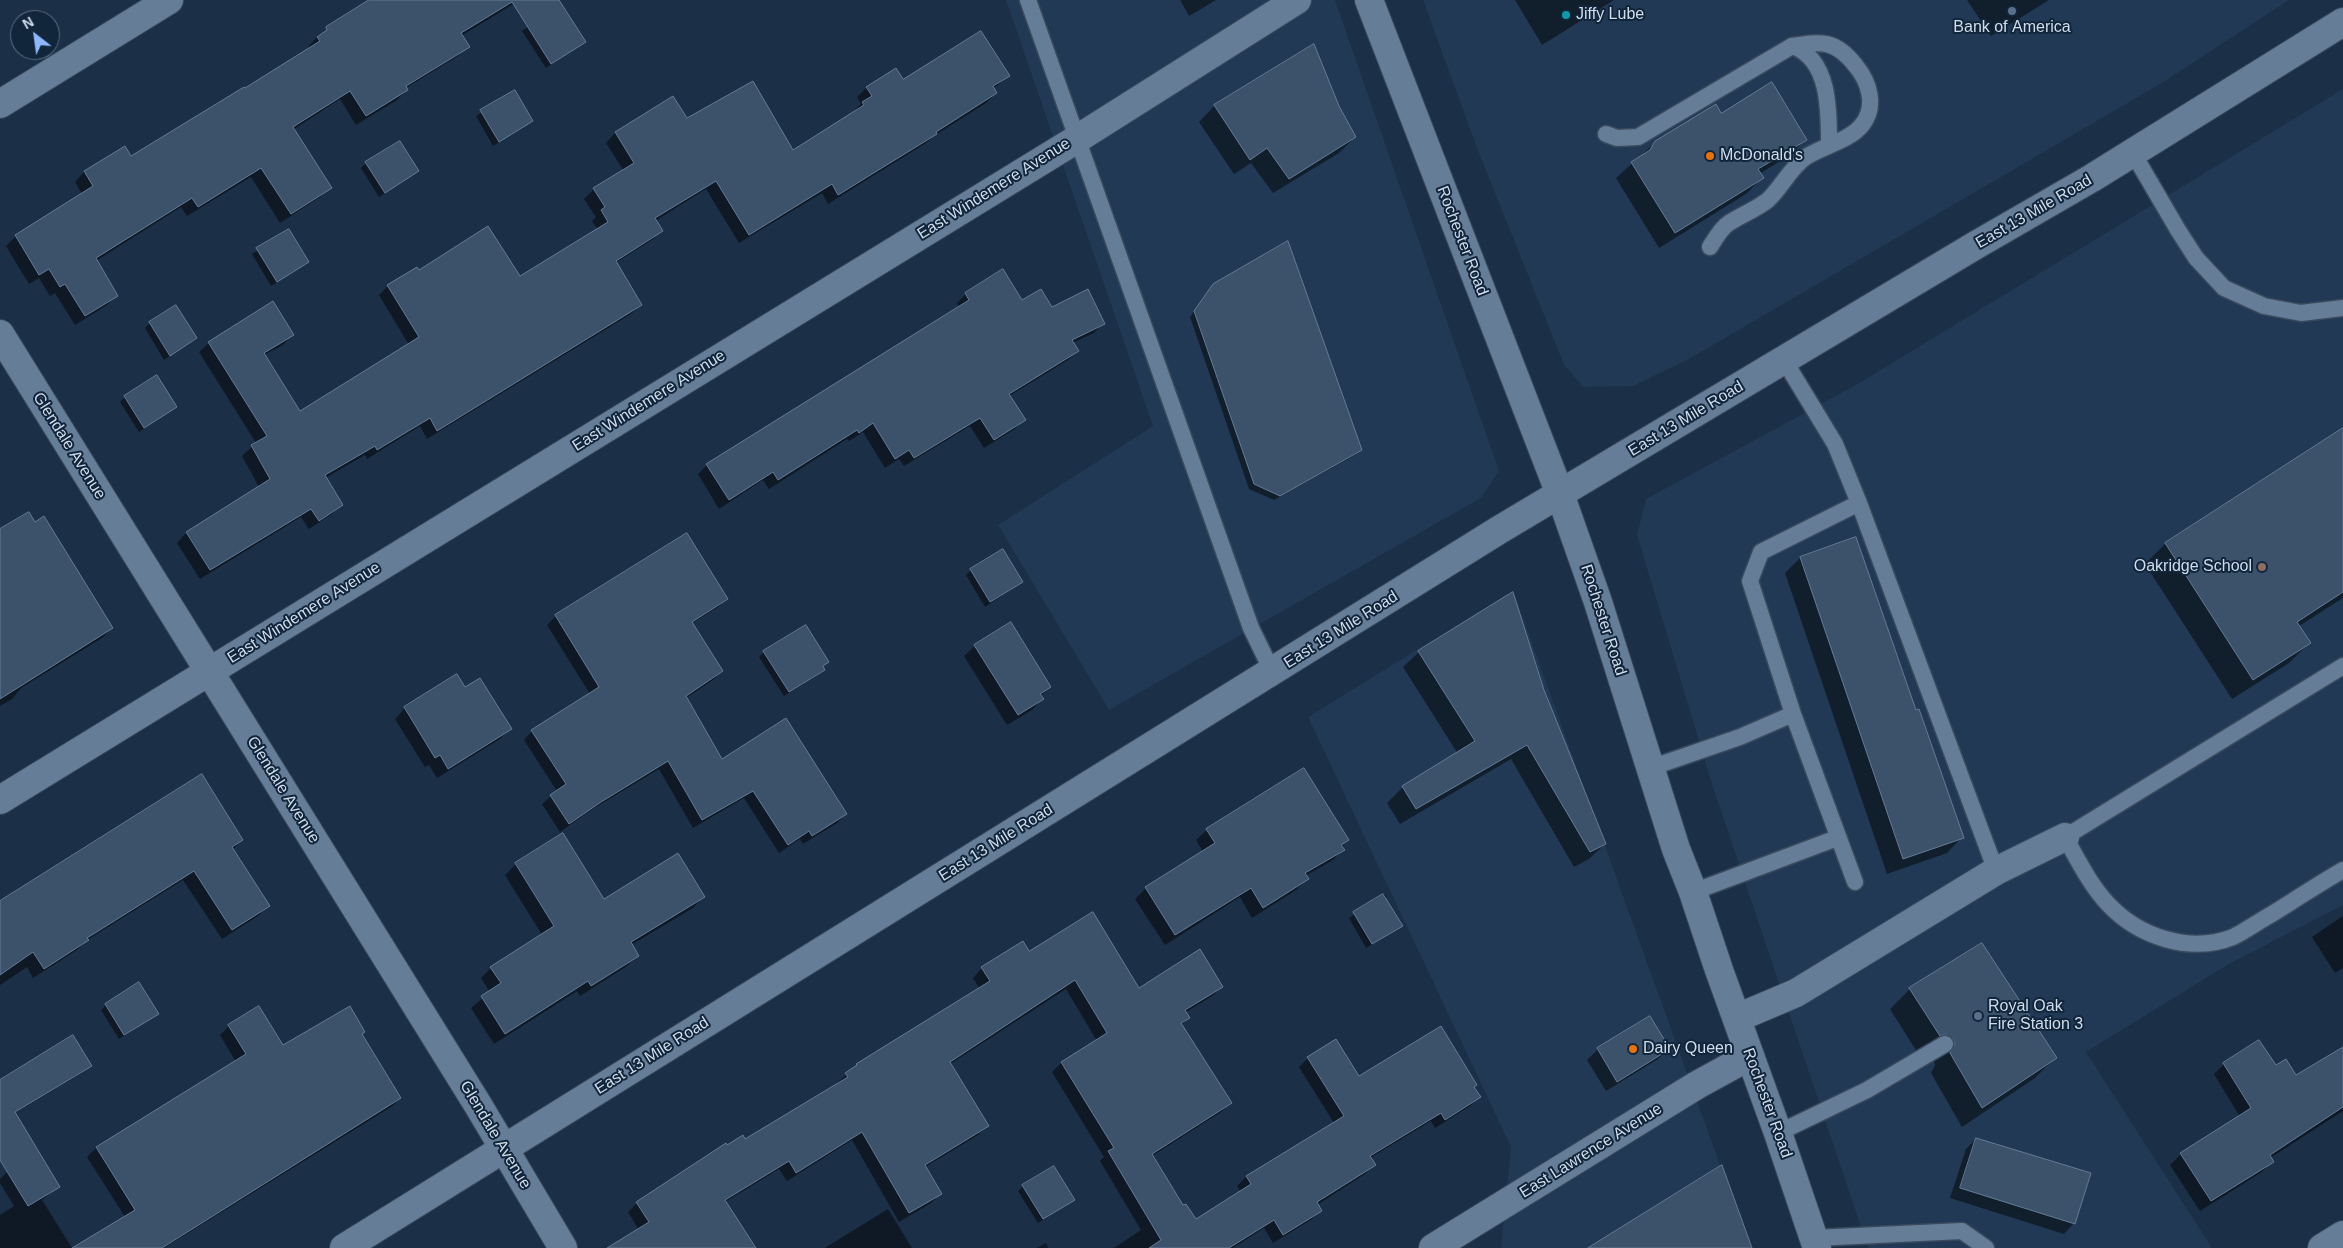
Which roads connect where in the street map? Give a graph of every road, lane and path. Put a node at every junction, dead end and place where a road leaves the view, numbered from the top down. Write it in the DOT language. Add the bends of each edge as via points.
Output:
graph roads {
  1 [pos="169,0"];
  2 [pos="1028,0"];
  3 [pos="1297,0"];
  4 [pos="1369,0"];
  5 [pos="2343,22"];
  6 [pos="1792,46"];
  7 [pos="0,104"];
  8 [pos="1606,134"];
  9 [pos="1077,139"];
  10 [pos="1829,145"];
  11 [pos="2133,153"];
  12 [pos="1710,247"];
  13 [pos="2343,308"];
  14 [pos="0,334"];
  15 [pos="1784,360"];
  16 [pos="1560,494"];
  17 [pos="1859,503"];
  18 [pos="2343,666"];
  19 [pos="209,671"];
  20 [pos="1273,673"];
  21 [pos="1793,714"];
  22 [pos="1650,768"];
  23 [pos="0,800"];
  24 [pos="2065,837"];
  25 [pos="1837,838"];
  26 [pos="2343,870"];
  27 [pos="1996,871"];
  28 [pos="1855,882"];
  29 [pos="1693,892"];
  30 [pos="1737,1018"];
  31 [pos="1945,1044"];
  32 [pos="1750,1056"];
  33 [pos="1778,1133"];
  34 [pos="502,1148"];
  35 [pos="2343,1235"];
  36 [pos="362,1243"];
  37 [pos="1816,1243"];
  38 [pos="564,1248"];
  39 [pos="1433,1248"];
  40 [pos="1986,1248"];
  41 [pos="2322,1248"];
  1 -- 7 [label="main road"];
  2 -- 9 [label="lane"];
  3 -- 9 [label="main road, East Windemere Avenue"];
  4 -- 16 [label="main road, Rochester Road"];
  5 -- 11 [label="main road, East 13 Mile Road"];
  6 -- 8 [label="lane" via="1638,137 1617,138"];
  6 -- 10 [label="lane" via="1802,49 1818,65 1828,108"];
  6 -- 10 [label="lane" via="1816,42 1834,44 1850,58 1871,93 1869,111 1862,125"];
  9 -- 19 [label="main road, East Windemere Avenue"];
  9 -- 20 [label="lane" via="1251,628"];
  10 -- 12 [label="lane" via="1806,157 1768,200 1727,224"];
  11 -- 13 [label="lane" via="2196,258 2224,288 2264,306 2301,313"];
  11 -- 15 [label="main road, East 13 Mile Road"];
  14 -- 19 [label="main road, Glendale Avenue"];
  15 -- 16 [label="main road, East 13 Mile Road"];
  15 -- 17 [label="lane" via="1835,444"];
  16 -- 20 [label="main road, East 13 Mile Road"];
  16 -- 22 [label="main road, Rochester Road"];
  17 -- 21 [label="lane" via="1761,552 1750,581"];
  17 -- 27 [label="lane"];
  18 -- 24 [label="lane"];
  19 -- 23 [label="main road, East Windemere Avenue"];
  19 -- 34 [label="main road, Glendale Avenue"];
  20 -- 34 [label="main road, East 13 Mile Road"];
  21 -- 22 [label="lane" via="1740,737"];
  21 -- 25 [label="lane"];
  22 -- 29 [label="main road, Rochester Road"];
  24 -- 26 [label="lane" via="2108,904 2127,921 2162,938 2188,944 2213,943 2234,937"];
  24 -- 27 [label="main road"];
  25 -- 28 [label="lane"];
  25 -- 29 [label="lane"];
  27 -- 30 [label="main road" via="1796,993"];
  29 -- 30 [label="main road, Rochester Road"];
  30 -- 32 [label="main road, Rochester Road"];
  31 -- 33 [label="lane" via="1867,1090"];
  32 -- 33 [label="main road, Rochester Road"];
  32 -- 39 [label="main road, East Lawrence Avenue" via="1697,1085"];
  33 -- 37 [label="main road, Rochester Road"];
  34 -- 36 [label="main road, East 13 Mile Road"];
  34 -- 38 [label="main road, Glendale Avenue"];
  35 -- 41 [label="main road"];
  37 -- 40 [label="lane" via="1962,1230"];
}
